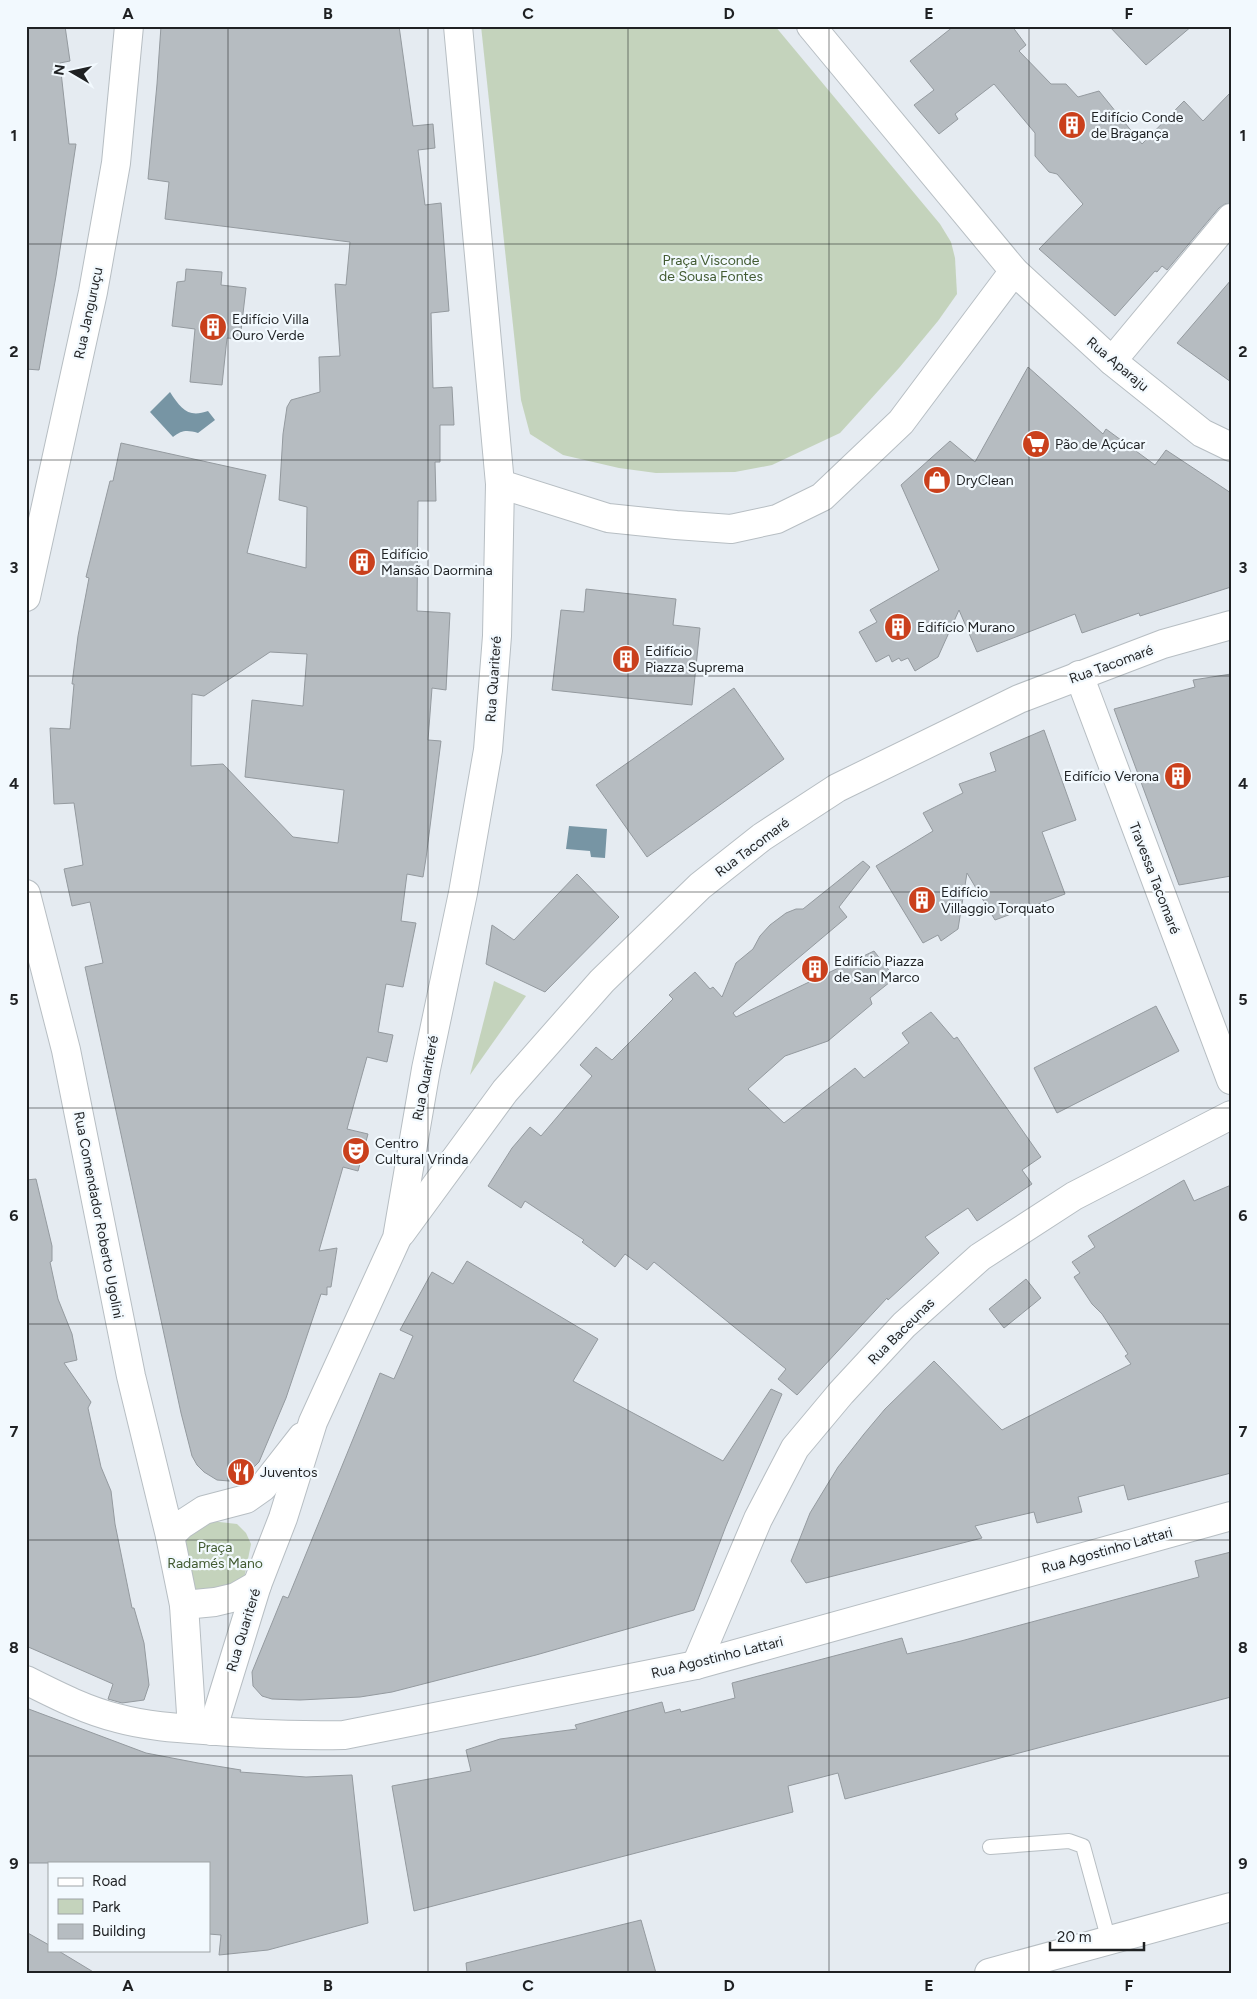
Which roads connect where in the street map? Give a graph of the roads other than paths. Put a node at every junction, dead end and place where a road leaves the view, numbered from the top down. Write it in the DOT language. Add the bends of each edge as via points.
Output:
graph roads {
  1 [pos="129,26"];
  2 [pos="458,26"];
  3 [pos="811,26"];
  4 [pos="1231,218"];
  5 [pos="1014,271"];
  6 [pos="1112,361"];
  7 [pos="1231,447"];
  8 [pos="500,484"];
  9 [pos="26,597"];
  10 [pos="1231,625"];
  11 [pos="1079,676"];
  12 [pos="26,894"];
  13 [pos="1231,1080"];
  14 [pos="1231,1114"];
  15 [pos="397,1238"];
  16 [pos="313,1422"];
  17 [pos="1231,1516"];
  18 [pos="170,1536"];
  19 [pos="257,1585"];
  20 [pos="184,1605"];
  21 [pos="696,1665"];
  22 [pos="26,1680"];
  23 [pos="202,1730"];
  24 [pos="990,1847"];
  25 [pos="1231,1907"];
  26 [pos="1109,1941"];
  27 [pos="989,1973"];
  1 -- 9 [label="street, Rua Janguruçu" via="116,163 93,292"];
  2 -- 8 [label="street"];
  3 -- 5 [label="street"];
  4 -- 6 [label="street"];
  5 -- 6 [label="street, Rua Aparaju"];
  5 -- 8 [label="street" via="901,422 822,497 777,519 731,529 608,518"];
  6 -- 7 [label="street, Rua Aparaju" via="1202,433"];
  8 -- 15 [label="street, Rua Quariteré" via="496,636 488,750"];
  10 -- 11 [label="street, Rua Tacomaré" via="1163,644"];
  11 -- 13 [label="street, Travessa Tacomaré"];
  11 -- 15 [label="street, Rua Tacomaré" via="1011,703 838,788 762,837 700,886 602,981 505,1091"];
  12 -- 18 [label="street, Rua Comendador Roberto Ugolini" via="66,1050 131,1376"];
  14 -- 21 [label="street, Rua Baceunas" via="1074,1196 980,1257 904,1326 841,1392 795,1448 758,1519"];
  15 -- 16 [label="street, Rua Quariteré"];
  16 -- 18 [label="street" via="263,1487 246,1499 204,1510"];
  16 -- 19 [label="street, Rua Quariteré" via="283,1518"];
  17 -- 21 [label="street, Rua Agostinho Lattari"];
  18 -- 20 [label="street, Rua Comendador Roberto Ugolini"];
  19 -- 20 [label="street" via="236,1597"];
  19 -- 23 [label="street, Rua Quariteré"];
  20 -- 23 [label="street, Rua Comendador Roberto Ugolini"];
  21 -- 23 [label="street, Rua Agostinho Lattari" via="344,1735 286,1736"];
  22 -- 23 [label="street, Rua Agostinho Lattari" via="70,1702 117,1718 154,1726"];
  24 -- 26 [label="lane" via="1069,1841 1083,1846"];
  25 -- 26 [label="street"];
  26 -- 27 [label="street"];
}
